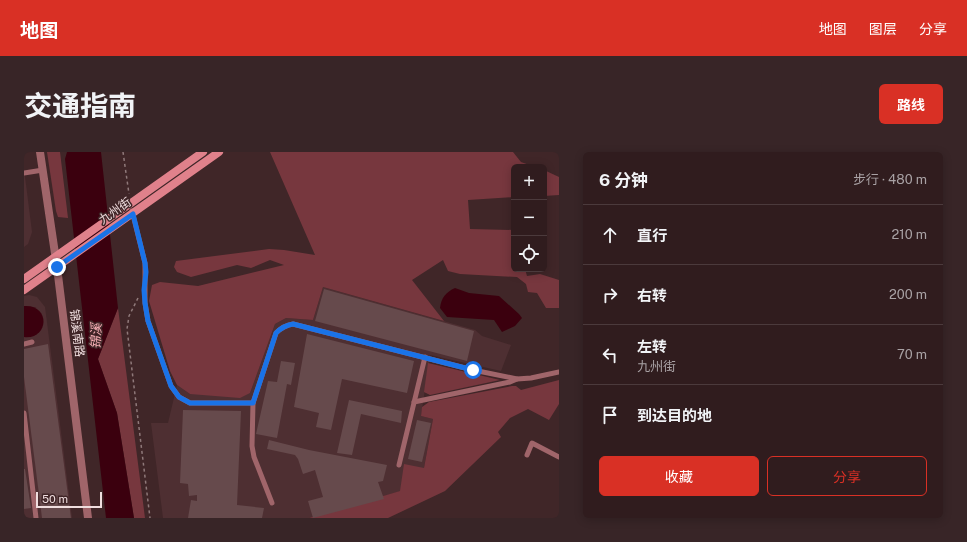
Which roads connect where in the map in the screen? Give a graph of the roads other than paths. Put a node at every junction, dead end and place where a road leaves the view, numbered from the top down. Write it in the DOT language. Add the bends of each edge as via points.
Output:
graph roads {
  1 [pos="40,152"];
  2 [pos="203,152"];
  3 [pos="219,152"];
  4 [pos="43,170"];
  5 [pos="24,173"];
  6 [pos="130,204"];
  7 [pos="133,214"];
  8 [pos="58,254"];
  9 [pos="57,267"];
  10 [pos="24,279"];
  11 [pos="24,290"];
  12 [pos="32,342"];
  13 [pos="24,344"];
  14 [pos="425,357"];
  15 [pos="559,372"];
  16 [pos="517,379"];
  17 [pos="414,402"];
  18 [pos="253,403"];
  19 [pos="24,413"];
  20 [pos="527,455"];
  21 [pos="559,457"];
  22 [pos="399,465"];
  23 [pos="272,503"];
  24 [pos="36,518"];
  25 [pos="88,518"];
  1 -- 4 [label="street, 锦溪南路"];
  2 -- 6 [label="main road, 九州街"];
  3 -- 7 [label="main road, 九州街"];
  4 -- 5 [label="lane"];
  4 -- 8 [label="street, 锦溪南路"];
  6 -- 7 [label="lane"];
  6 -- 8 [label="main road, 九州街"];
  7 -- 9 [label="main road, 九州街"];
  7 -- 18 [label="lane" via="145,263 144,286 148,321 171,386 179,397 190,403"];
  8 -- 9 [label="street, 锦溪南路"];
  8 -- 10 [label="main road, 九州街"];
  9 -- 11 [label="main road, 九州街"];
  9 -- 25 [label="street, 锦溪南路"];
  12 -- 13 [label="lane"];
  14 -- 16 [label="lane"];
  14 -- 17 [label="lane"];
  14 -- 18 [label="lane" via="293,324 286,325 276,333"];
  15 -- 16 [label="lane"];
  16 -- 17 [label="lane"];
  17 -- 22 [label="lane"];
  18 -- 23 [label="lane" via="254,457"];
  19 -- 24 [label="lane"];
  20 -- 21 [label="lane" via="532,443"];
}
